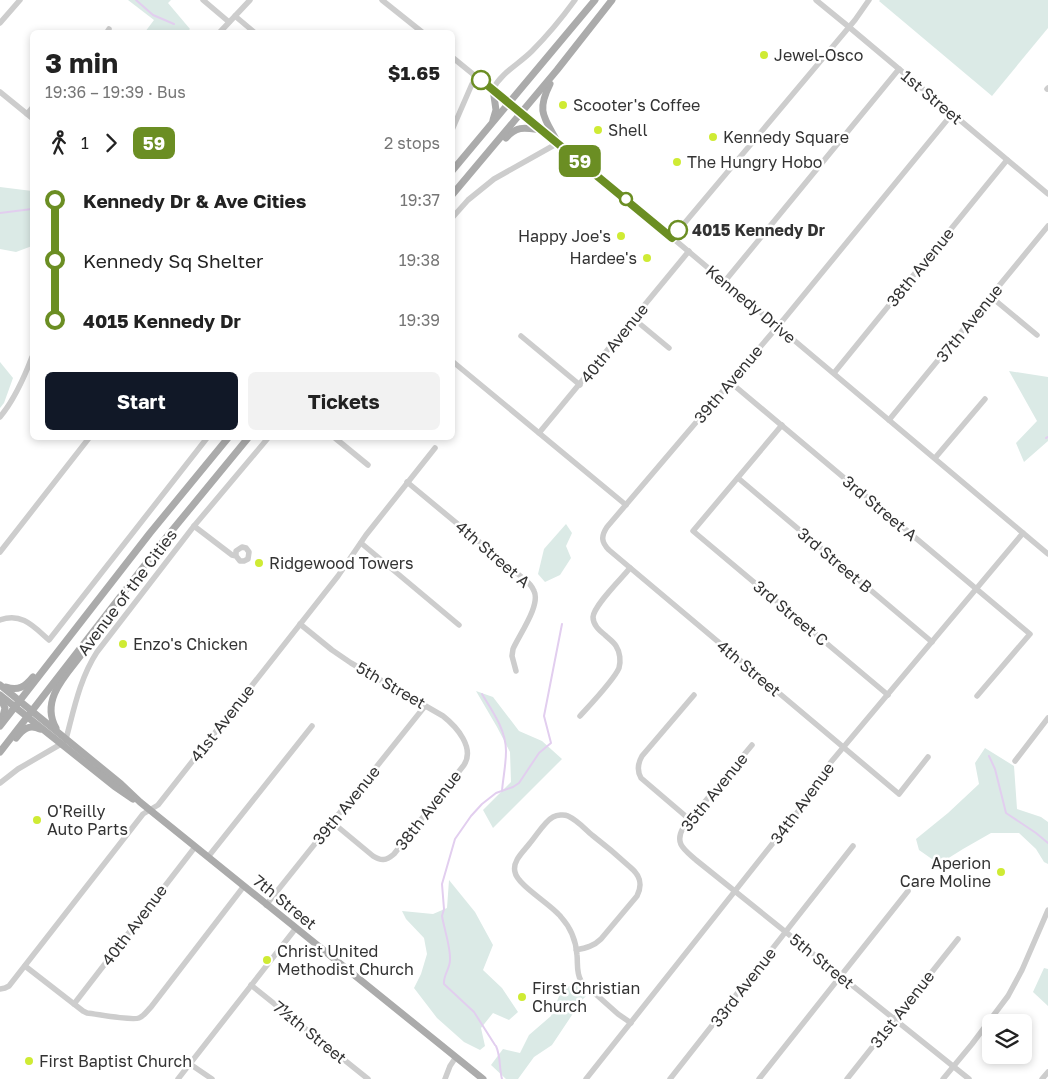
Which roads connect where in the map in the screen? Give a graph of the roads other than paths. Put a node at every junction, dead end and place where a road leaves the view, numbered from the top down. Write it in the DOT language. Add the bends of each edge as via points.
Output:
graph roads {
  1 [pos="20,0"];
  2 [pos="203,0"];
  3 [pos="250,0"];
  4 [pos="382,0"];
  5 [pos="575,0"];
  6 [pos="595,0"];
  7 [pos="613,0"];
  8 [pos="816,0"];
  9 [pos="869,0"];
  10 [pos="234,16"];
  11 [pos="229,22"];
  12 [pos="0,23"];
  13 [pos="850,27"];
  14 [pos="222,30"];
  15 [pos="252,30"];
  16 [pos="420,30"];
  17 [pos="455,59"];
  18 [pos="563,63"];
  19 [pos="899,69"];
  20 [pos="477,77"];
  21 [pos="493,89"];
  22 [pos="0,92"];
  23 [pos="509,103"];
  24 [pos="522,113"];
  25 [pos="952,114"];
  26 [pos="30,116"];
  27 [pos="455,123"];
  28 [pos="490,126"];
  29 [pos="542,130"];
  30 [pos="558,143"];
  31 [pos="1007,160"];
  32 [pos="455,167"];
  33 [pos="455,192"];
  34 [pos="455,193"];
  35 [pos="1048,194"];
  36 [pos="455,215"];
  37 [pos="1048,226"];
  38 [pos="672,238"];
  39 [pos="689,251"];
  40 [pos="725,281"];
  41 [pos="990,296"];
  42 [pos="634,319"];
  43 [pos="777,326"];
  44 [pos="521,336"];
  45 [pos="1037,336"];
  46 [pos="669,348"];
  47 [pos="30,362"];
  48 [pos="455,363"];
  49 [pos="834,373"];
  50 [pos="730,382"];
  51 [pos="580,385"];
  52 [pos="985,399"];
  53 [pos="0,416"];
  54 [pos="889,420"];
  55 [pos="782,425"];
  56 [pos="539,433"];
  57 [pos="87,440"];
  58 [pos="205,440"];
  59 [pos="226,440"];
  60 [pos="246,440"];
  61 [pos="266,440"];
  62 [pos="337,440"];
  63 [pos="435,448"];
  64 [pos="935,458"];
  65 [pos="368,465"];
  66 [pos="738,478"];
  67 [pos="408,482"];
  68 [pos="626,505"];
  69 [pos="194,526"];
  70 [pos="1023,533"];
  71 [pos="602,540"];
  72 [pos="361,543"];
  73 [pos="0,552"];
  74 [pos="1048,554"];
  75 [pos="236,556"];
  76 [pos="630,568"];
  77 [pos="976,589"];
  78 [pos="118,600"];
  79 [pos="0,620"];
  80 [pos="79,624"];
  81 [pos="300,624"];
  82 [pos="459,625"];
  83 [pos="932,642"];
  84 [pos="516,671"];
  85 [pos="0,684"];
  86 [pos="694,695"];
  87 [pos="888,695"];
  88 [pos="0,696"];
  89 [pos="978,696"];
  90 [pos="18,704"];
  91 [pos="426,706"];
  92 [pos="29,713"];
  93 [pos="580,716"];
  94 [pos="1048,718"];
  95 [pos="0,725"];
  96 [pos="312,726"];
  97 [pos="46,732"];
  98 [pos="62,739"];
  99 [pos="752,745"];
  100 [pos="843,747"];
  101 [pos="0,752"];
  102 [pos="468,756"];
  103 [pos="928,757"];
  104 [pos="0,758"];
  105 [pos="1015,761"];
  106 [pos="0,783"];
  107 [pos="149,810"];
  108 [pos="690,819"];
  109 [pos="332,822"];
  110 [pos="679,839"];
  111 [pos="853,846"];
  112 [pos="194,847"];
  113 [pos="208,857"];
  114 [pos="244,886"];
  115 [pos="736,891"];
  116 [pos="908,891"];
  117 [pos="266,905"];
  118 [pos="1048,910"];
  119 [pos="296,928"];
  120 [pos="786,932"];
  121 [pos="958,939"];
  122 [pos="576,950"];
  123 [pos="25,966"];
  124 [pos="840,976"];
  125 [pos="251,985"];
  126 [pos="1,989"];
  127 [pos="74,1004"];
  128 [pos="895,1019"];
  129 [pos="631,1023"];
  130 [pos="456,1057"];
  131 [pos="190,1064"];
  132 [pos="953,1067"];
  133 [pos="1048,1072"];
  134 [pos="178,1079"];
  135 [pos="212,1079"];
  136 [pos="368,1079"];
  137 [pos="445,1079"];
  138 [pos="483,1079"];
  139 [pos="586,1079"];
  140 [pos="670,1079"];
  141 [pos="759,1079"];
  142 [pos="847,1079"];
  143 [pos="944,1079"];
  144 [pos="969,1079"];
  145 [pos="1042,1079"];
  1 -- 12 [label="street"];
  2 -- 11 [label="street"];
  3 -- 10 [label="street"];
  4 -- 16 [label="street"];
  5 -- 21 [label="street" via="531,52 498,80"];
  6 -- 23 [label="main road"];
  7 -- 18 [label="main road"];
  8 -- 13 [label="street, 1st Street"];
  9 -- 13 [label="street"];
  10 -- 11 [label="street"];
  10 -- 15 [label="street"];
  11 -- 14 [label="street"];
  13 -- 19 [label="street, 1st Street"];
  13 -- 38 [label="street"];
  17 -- 20 [label="street, Kennedy Drive"];
  18 -- 24 [label="main road"];
  18 -- 30 [label="main road" via="543,100 543,113"];
  19 -- 25 [label="street, 1st Street"];
  19 -- 40 [label="street"];
  20 -- 21 [label="street, Kennedy Drive"];
  20 -- 27 [label="street"];
  21 -- 23 [label="street, Kennedy Drive"];
  21 -- 28 [label="main road" via="496,110"];
  22 -- 26 [label="street"];
  23 -- 24 [label="street, Kennedy Drive"];
  23 -- 28 [label="main road"];
  24 -- 29 [label="street, Kennedy Drive"];
  24 -- 33 [label="main road"];
  25 -- 31 [label="street, 1st Street"];
  25 -- 43 [label="street, 39th Avenue"];
  28 -- 32 [label="main road"];
  29 -- 30 [label="street, Kennedy Drive"];
  29 -- 34 [label="main road" via="521,128 512,132"];
  30 -- 36 [label="street" via="494,179"];
  30 -- 38 [label="street, Kennedy Drive"];
  31 -- 35 [label="street, 1st Street"];
  31 -- 49 [label="street, 38th Avenue"];
  37 -- 41 [label="street, 37th Avenue"];
  38 -- 39 [label="street, Kennedy Drive"];
  39 -- 40 [label="street, Kennedy Drive"];
  39 -- 42 [label="street, 40th Avenue"];
  40 -- 43 [label="street, Kennedy Drive"];
  41 -- 45 [label="street"];
  41 -- 54 [label="street, 37th Avenue"];
  42 -- 46 [label="street"];
  42 -- 51 [label="street, 40th Avenue"];
  43 -- 49 [label="street, Kennedy Drive"];
  43 -- 50 [label="street, 39th Avenue"];
  44 -- 51 [label="street"];
  47 -- 53 [label="street" via="11,403"];
  48 -- 56 [label="street"];
  49 -- 54 [label="street, Kennedy Drive"];
  50 -- 55 [label="street, 3rd Street A"];
  50 -- 68 [label="street, 39th Avenue"];
  51 -- 56 [label="street, 40th Avenue"];
  52 -- 64 [label="street"];
  54 -- 64 [label="street, Kennedy Drive"];
  55 -- 66 [label="street"];
  55 -- 77 [label="street, 3rd Street A"];
  56 -- 68 [label="street"];
  57 -- 73 [label="street"];
  58 -- 79 [label="street, Avenue of the Cities" via="49,640 24,620 12,617"];
  59 -- 80 [label="main road, Avenue of the Cities"];
  60 -- 78 [label="main road, Avenue of the Cities"];
  61 -- 69 [label="street, Avenue of the Cities"];
  62 -- 65 [label="street"];
  63 -- 67 [label="street, 41st Avenue"];
  64 -- 70 [label="street, Kennedy Drive"];
  66 -- 83 [label="street, 3rd Street B"];
  66 -- 87 [label="street, 3rd Street C" via="693,531"];
  67 -- 72 [label="street, 41st Avenue"];
  67 -- 84 [label="street, 4th Street A" via="534,589 536,599 533,608 513,649"];
  68 -- 71 [label="street, 39th Avenue" via="604,530"];
  69 -- 75 [label="street"];
  69 -- 98 [label="street, Avenue of the Cities" via="92,660"];
  70 -- 74 [label="street, Kennedy Drive"];
  70 -- 77 [label="street, 34th Avenue"];
  71 -- 76 [label="street, 4th Street"];
  72 -- 81 [label="street, 41st Avenue"];
  72 -- 82 [label="street"];
  76 -- 93 [label="street" via="598,606 593,617 596,628 616,646 619,666"];
  76 -- 100 [label="street, 4th Street"];
  77 -- 83 [label="street, 34th Avenue"];
  77 -- 89 [label="street, 3rd Street A" via="1030,634"];
  78 -- 92 [label="main road, Avenue of the Cities"];
  78 -- 98 [label="main road" via="53,696 51,717"];
  80 -- 85 [label="main road" via="27,684 13,689"];
  80 -- 90 [label="main road, Avenue of the Cities"];
  81 -- 91 [label="street, 5th Street" via="351,663"];
  81 -- 107 [label="street, 41st Avenue" via="158,805"];
  83 -- 87 [label="street, 34th Avenue"];
  85 -- 90 [label="main road, 7th Street"];
  86 -- 108 [label="street" via="642,756 638,771 641,778"];
  87 -- 100 [label="street, 34th Avenue"];
  88 -- 90 [label="main road, 7th Street"];
  88 -- 95 [label="main road" via="5,708"];
  90 -- 92 [label="main road, 7th Street"];
  90 -- 95 [label="main road, Avenue of the Cities"];
  91 -- 102 [label="street, 5th Street" via="455,727"];
  91 -- 109 [label="street, 39th Avenue"];
  92 -- 97 [label="main road, 7th Street"];
  92 -- 98 [label="main road, 7th Street"];
  92 -- 101 [label="main road, Avenue of the Cities"];
  94 -- 105 [label="street"];
  96 -- 113 [label="street"];
  97 -- 98 [label="main road, 7th Street"];
  97 -- 104 [label="main road" via="34,727 26,729"];
  98 -- 106 [label="street"];
  98 -- 107 [label="main road, 7th Street" via="125,794"];
  99 -- 108 [label="street, 35th Avenue"];
  100 -- 103 [label="street, 4th Street" via="899,794"];
  100 -- 115 [label="street, 34th Avenue" via="800,810"];
  102 -- 109 [label="street, 38th Avenue" via="390,858 381,860 373,856"];
  107 -- 112 [label="main road, 7th Street"];
  107 -- 123 [label="street, 41st Avenue" via="142,814"];
  108 -- 110 [label="street, 35th Avenue"];
  109 -- 117 [label="street, 39th Avenue"];
  110 -- 115 [label="street, 5th Street" via="684,849"];
  111 -- 120 [label="street, 33rd Avenue"];
  112 -- 113 [label="main road, 7th Street"];
  112 -- 127 [label="street, 40th Avenue"];
  113 -- 114 [label="main road, 7th Street"];
  114 -- 117 [label="main road, 7th Street"];
  114 -- 127 [label="street" via="142,1017 131,1019 87,1013"];
  115 -- 120 [label="street, 5th Street"];
  115 -- 129 [label="street, 34th Avenue"];
  116 -- 124 [label="street"];
  117 -- 119 [label="main road, 7th Street"];
  118 -- 132 [label="street" via="1008,996"];
  119 -- 125 [label="street"];
  119 -- 130 [label="main road, 7th Street"];
  120 -- 124 [label="street, 5th Street"];
  120 -- 140 [label="street, 33rd Avenue"];
  121 -- 128 [label="street, 31st Avenue"];
  122 -- 122 [label="street" via="570,929 562,917 522,883 515,872 519,857 545,825 552,818 564,815 576,821 630,867 640,880 637,896 601,939 590,947"];
  122 -- 129 [label="street" via="581,981"];
  123 -- 126 [label="street, 41st Avenue" via="9,986"];
  123 -- 127 [label="street"];
  124 -- 128 [label="street, 5th Street"];
  124 -- 141 [label="street"];
  125 -- 131 [label="street"];
  125 -- 136 [label="street, 7½th Street"];
  128 -- 132 [label="street, 5th Street"];
  128 -- 142 [label="street, 31st Avenue"];
  129 -- 139 [label="street, 34th Avenue"];
  130 -- 137 [label="street"];
  130 -- 138 [label="main road, 7th Street"];
  131 -- 134 [label="street"];
  131 -- 135 [label="street"];
  132 -- 143 [label="street"];
  132 -- 144 [label="street, 5th Street"];
  133 -- 145 [label="street"];
}
